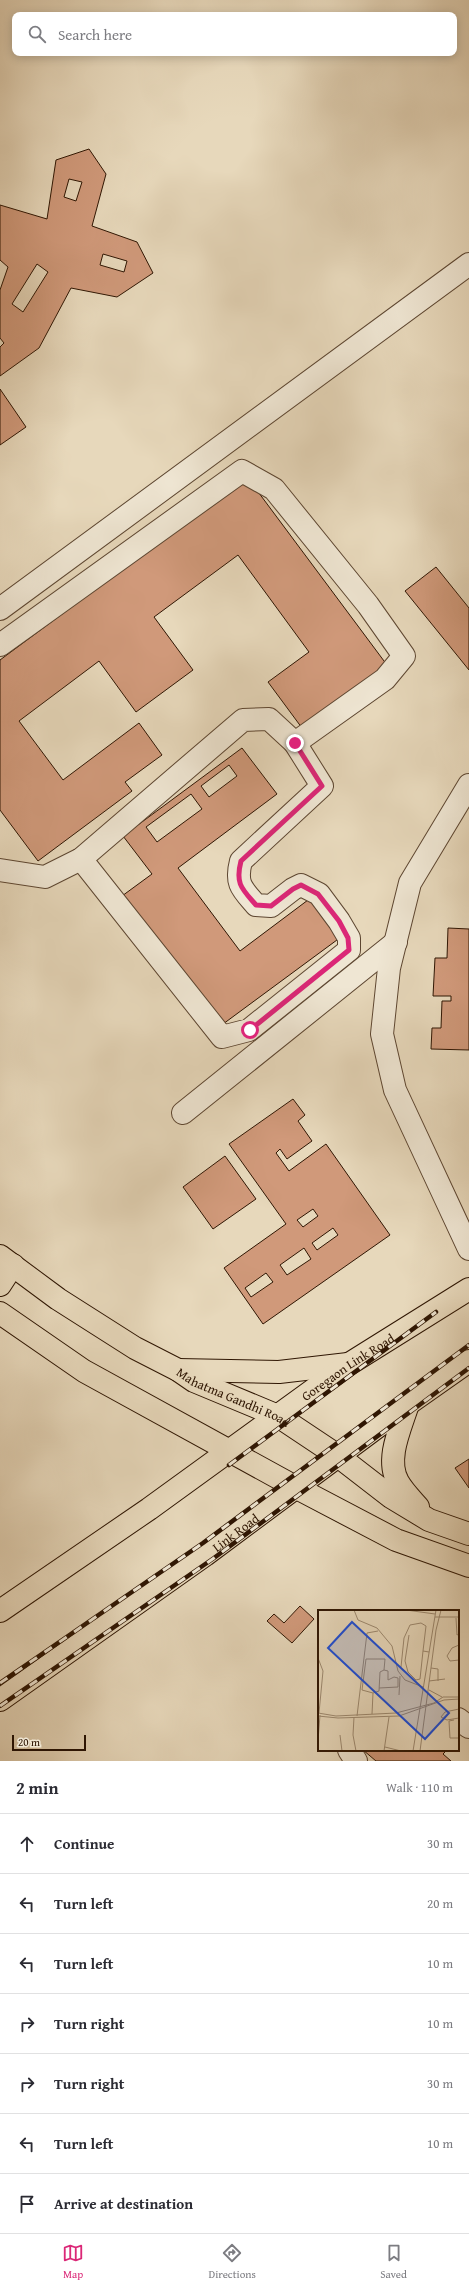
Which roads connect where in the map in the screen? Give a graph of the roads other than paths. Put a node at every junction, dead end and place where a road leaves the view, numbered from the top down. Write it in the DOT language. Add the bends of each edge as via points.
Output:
graph roads {
  1 [pos="469,264"];
  2 [pos="0,609"];
  3 [pos="0,645"];
  4 [pos="295,743"];
  5 [pos="469,785"];
  6 [pos="81,859"];
  7 [pos="0,870"];
  8 [pos="396,942"];
  9 [pos="183,1113"];
  10 [pos="469,1249"];
  11 [pos="6,1260"];
  12 [pos="0,1285"];
  13 [pos="469,1289"];
  14 [pos="0,1312"];
  15 [pos="469,1361"];
  16 [pos="349,1364"];
  17 [pos="178,1370"];
  18 [pos="408,1404"];
  19 [pos="278,1416"];
  20 [pos="231,1450"];
  21 [pos="338,1456"];
  22 [pos="297,1488"];
  23 [pos="429,1520"];
  24 [pos="469,1534"];
  25 [pos="469,1566"];
  26 [pos="0,1611"];
  27 [pos="0,1700"];
  28 [pos="459,1720"];
  29 [pos="469,1727"];
  30 [pos="350,1751"];
  31 [pos="356,1761"];
  1 -- 2 [label="street"];
  3 -- 4 [label="street" via="242,471 274,489 368,605 404,656 385,679"];
  4 -- 6 [label="street" via="269,719 243,720"];
  4 -- 6 [label="street" via="322,786 241,861 237,876 242,888 256,905 271,906 301,885 318,894 339,921 348,938 349,950 250,1030 222,1037"];
  5 -- 8 [label="street" via="410,883"];
  6 -- 7 [label="street" via="45,877"];
  8 -- 9 [label="street"];
  8 -- 10 [label="street" via="389,968 382,1034 395,1090"];
  11 -- 12 [label="main road"];
  11 -- 17 [label="main road, Mahatma Gandhi Road" via="58,1299 135,1348"];
  13 -- 16 [label="main road, Goregaon Link Road"];
  14 -- 20 [label="main road" via="84,1371"];
  15 -- 18 [label="main road, Link Road"];
  16 -- 17 [label="main road" via="279,1372"];
  16 -- 19 [label="main road, Goregaon Link Road"];
  17 -- 19 [label="main road, Mahatma Gandhi Road" via="194,1381"];
  18 -- 21 [label="main road, Link Road"];
  18 -- 23 [label="main road" via="393,1461 397,1482"];
  19 -- 20 [label="main road, Goregaon Link Road"];
  19 -- 21 [label="main road, Mahatma Gandhi Road"];
  20 -- 22 [label="main road"];
  20 -- 26 [label="main road"];
  21 -- 22 [label="main road, Link Road"];
  21 -- 23 [label="main road, Mahatma Gandhi Road" via="390,1497"];
  22 -- 25 [label="main road" via="396,1540"];
  22 -- 27 [label="main road, Link Road"];
  23 -- 24 [label="main road, Mahatma Gandhi Road"];
  28 -- 29 [label="street"];
  30 -- 31 [label="street"];
}
